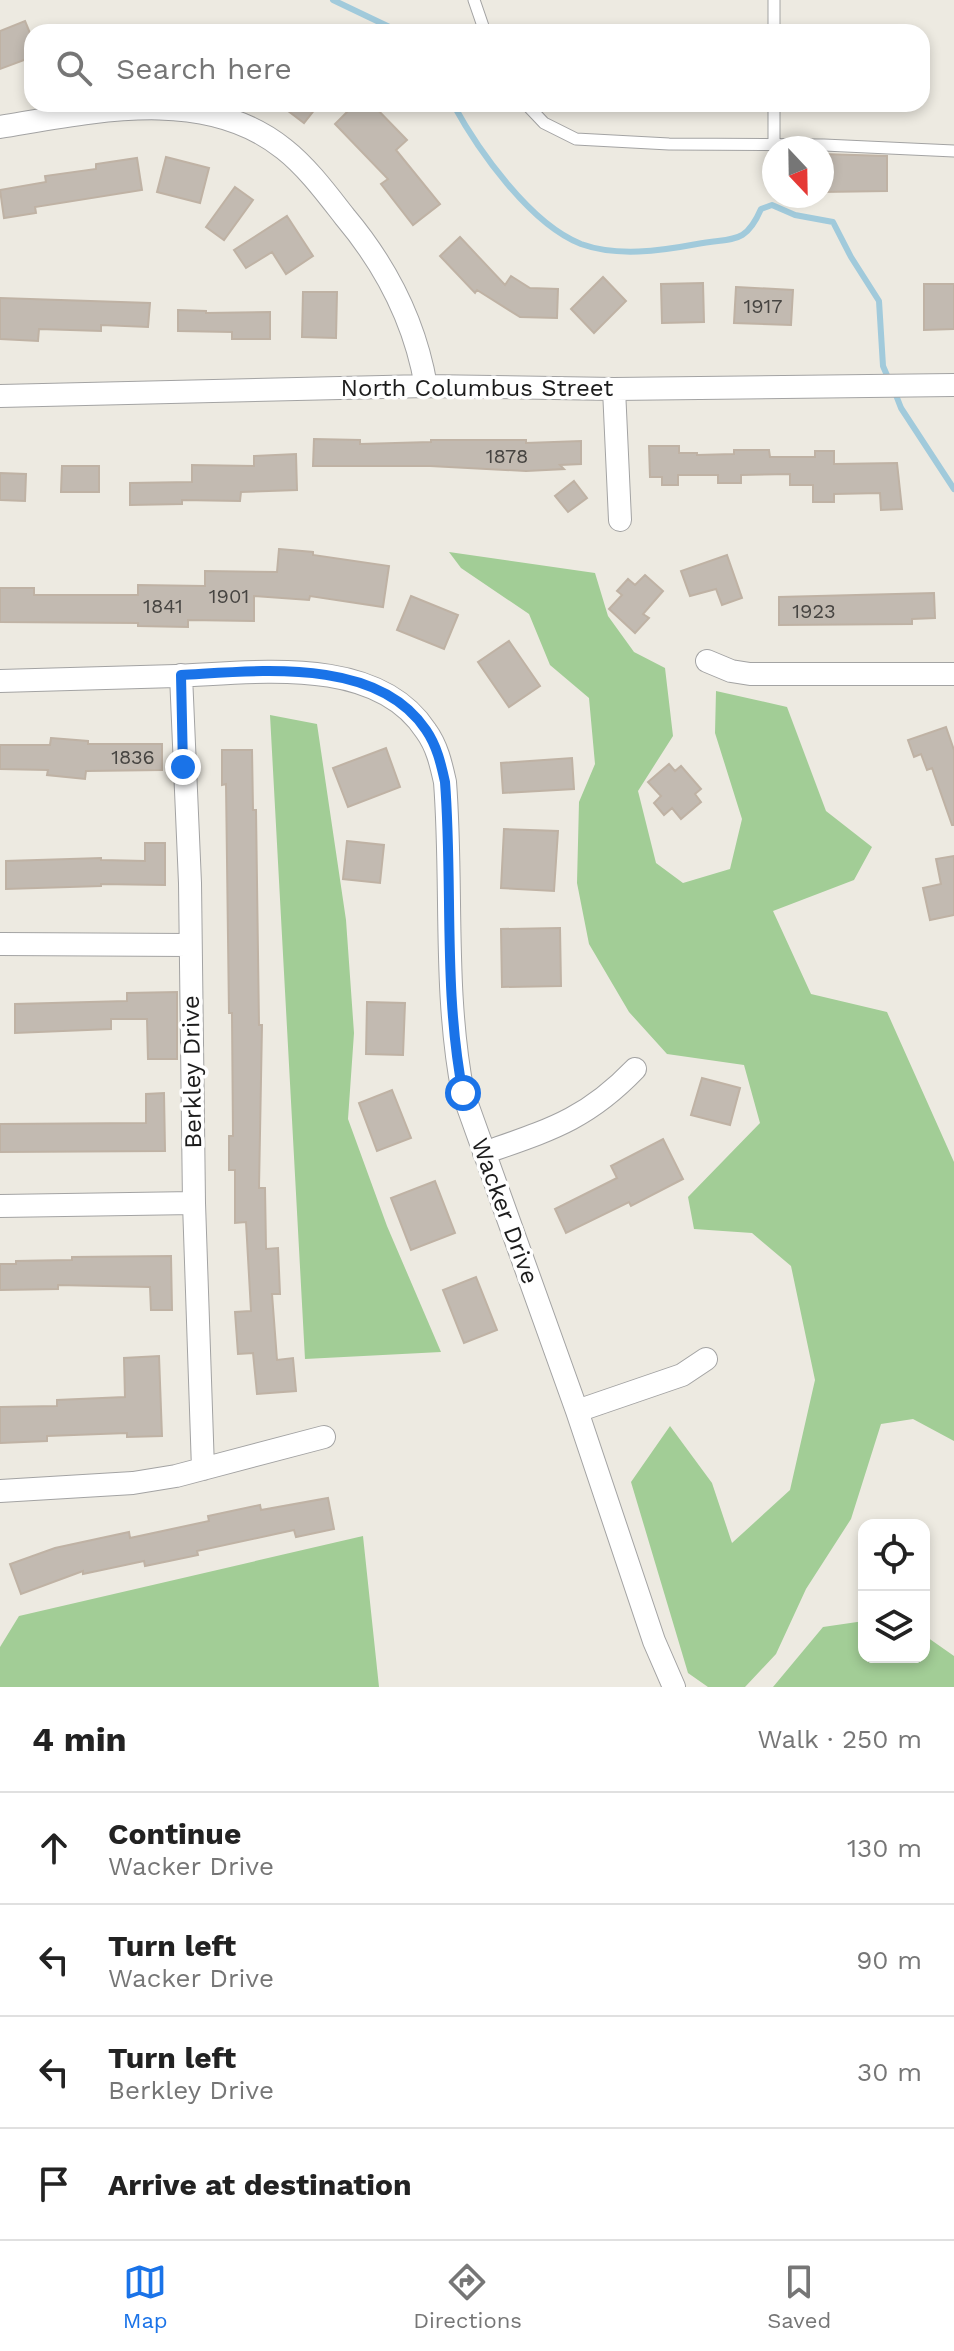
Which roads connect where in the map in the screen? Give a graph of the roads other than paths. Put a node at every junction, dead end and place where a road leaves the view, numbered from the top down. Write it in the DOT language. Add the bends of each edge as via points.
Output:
graph roads {
  1 [pos="474,0"];
  2 [pos="774,0"];
  3 [pos="482,24"];
  4 [pos="774,24"];
  5 [pos="108,112"];
  6 [pos="194,112"];
  7 [pos="534,112"];
  8 [pos="774,112"];
  9 [pos="0,127"];
  10 [pos="774,136"];
  11 [pos="762,144"];
  12 [pos="834,145"];
  13 [pos="954,151"];
  14 [pos="954,385"];
  15 [pos="426,386"];
  16 [pos="614,389"];
  17 [pos="0,396"];
  18 [pos="620,520"];
  19 [pos="707,661"];
  20 [pos="954,674"];
  21 [pos="181,675"];
  22 [pos="0,681"];
  23 [pos="0,944"];
  24 [pos="190,945"];
  25 [pos="635,1069"];
  26 [pos="484,1153"];
  27 [pos="194,1203"];
  28 [pos="0,1206"];
  29 [pos="706,1359"];
  30 [pos="577,1411"];
  31 [pos="324,1437"];
  32 [pos="203,1469"];
  33 [pos="0,1491"];
  34 [pos="674,1687"];
  1 -- 3 [label="lane"];
  2 -- 4 [label="lane"];
  5 -- 9 [label="street"];
  6 -- 15 [label="street" via="235,121 285,150 360,235 404,308"];
  7 -- 11 [label="lane" via="576,139"];
  8 -- 10 [label="lane"];
  12 -- 13 [label="lane"];
  14 -- 16 [label="street, North Columbus Street"];
  15 -- 16 [label="street, North Columbus Street"];
  15 -- 17 [label="street, North Columbus Street"];
  16 -- 18 [label="street"];
  19 -- 20 [label="street" via="750,674"];
  21 -- 22 [label="street, Wacker Drive"];
  21 -- 24 [label="street, Berkley Drive"];
  21 -- 26 [label="street, Wacker Drive" via="330,675 383,693 426,730 445,782 457,1064"];
  23 -- 24 [label="street"];
  24 -- 27 [label="street, Berkley Drive"];
  25 -- 26 [label="street" via="578,1117"];
  26 -- 30 [label="street, Wacker Drive"];
  27 -- 28 [label="street"];
  27 -- 32 [label="street, Berkley Drive"];
  29 -- 30 [label="street" via="682,1375"];
  30 -- 34 [label="street, Wacker Drive"];
  31 -- 32 [label="street"];
  32 -- 33 [label="street" via="133,1483"];
}
